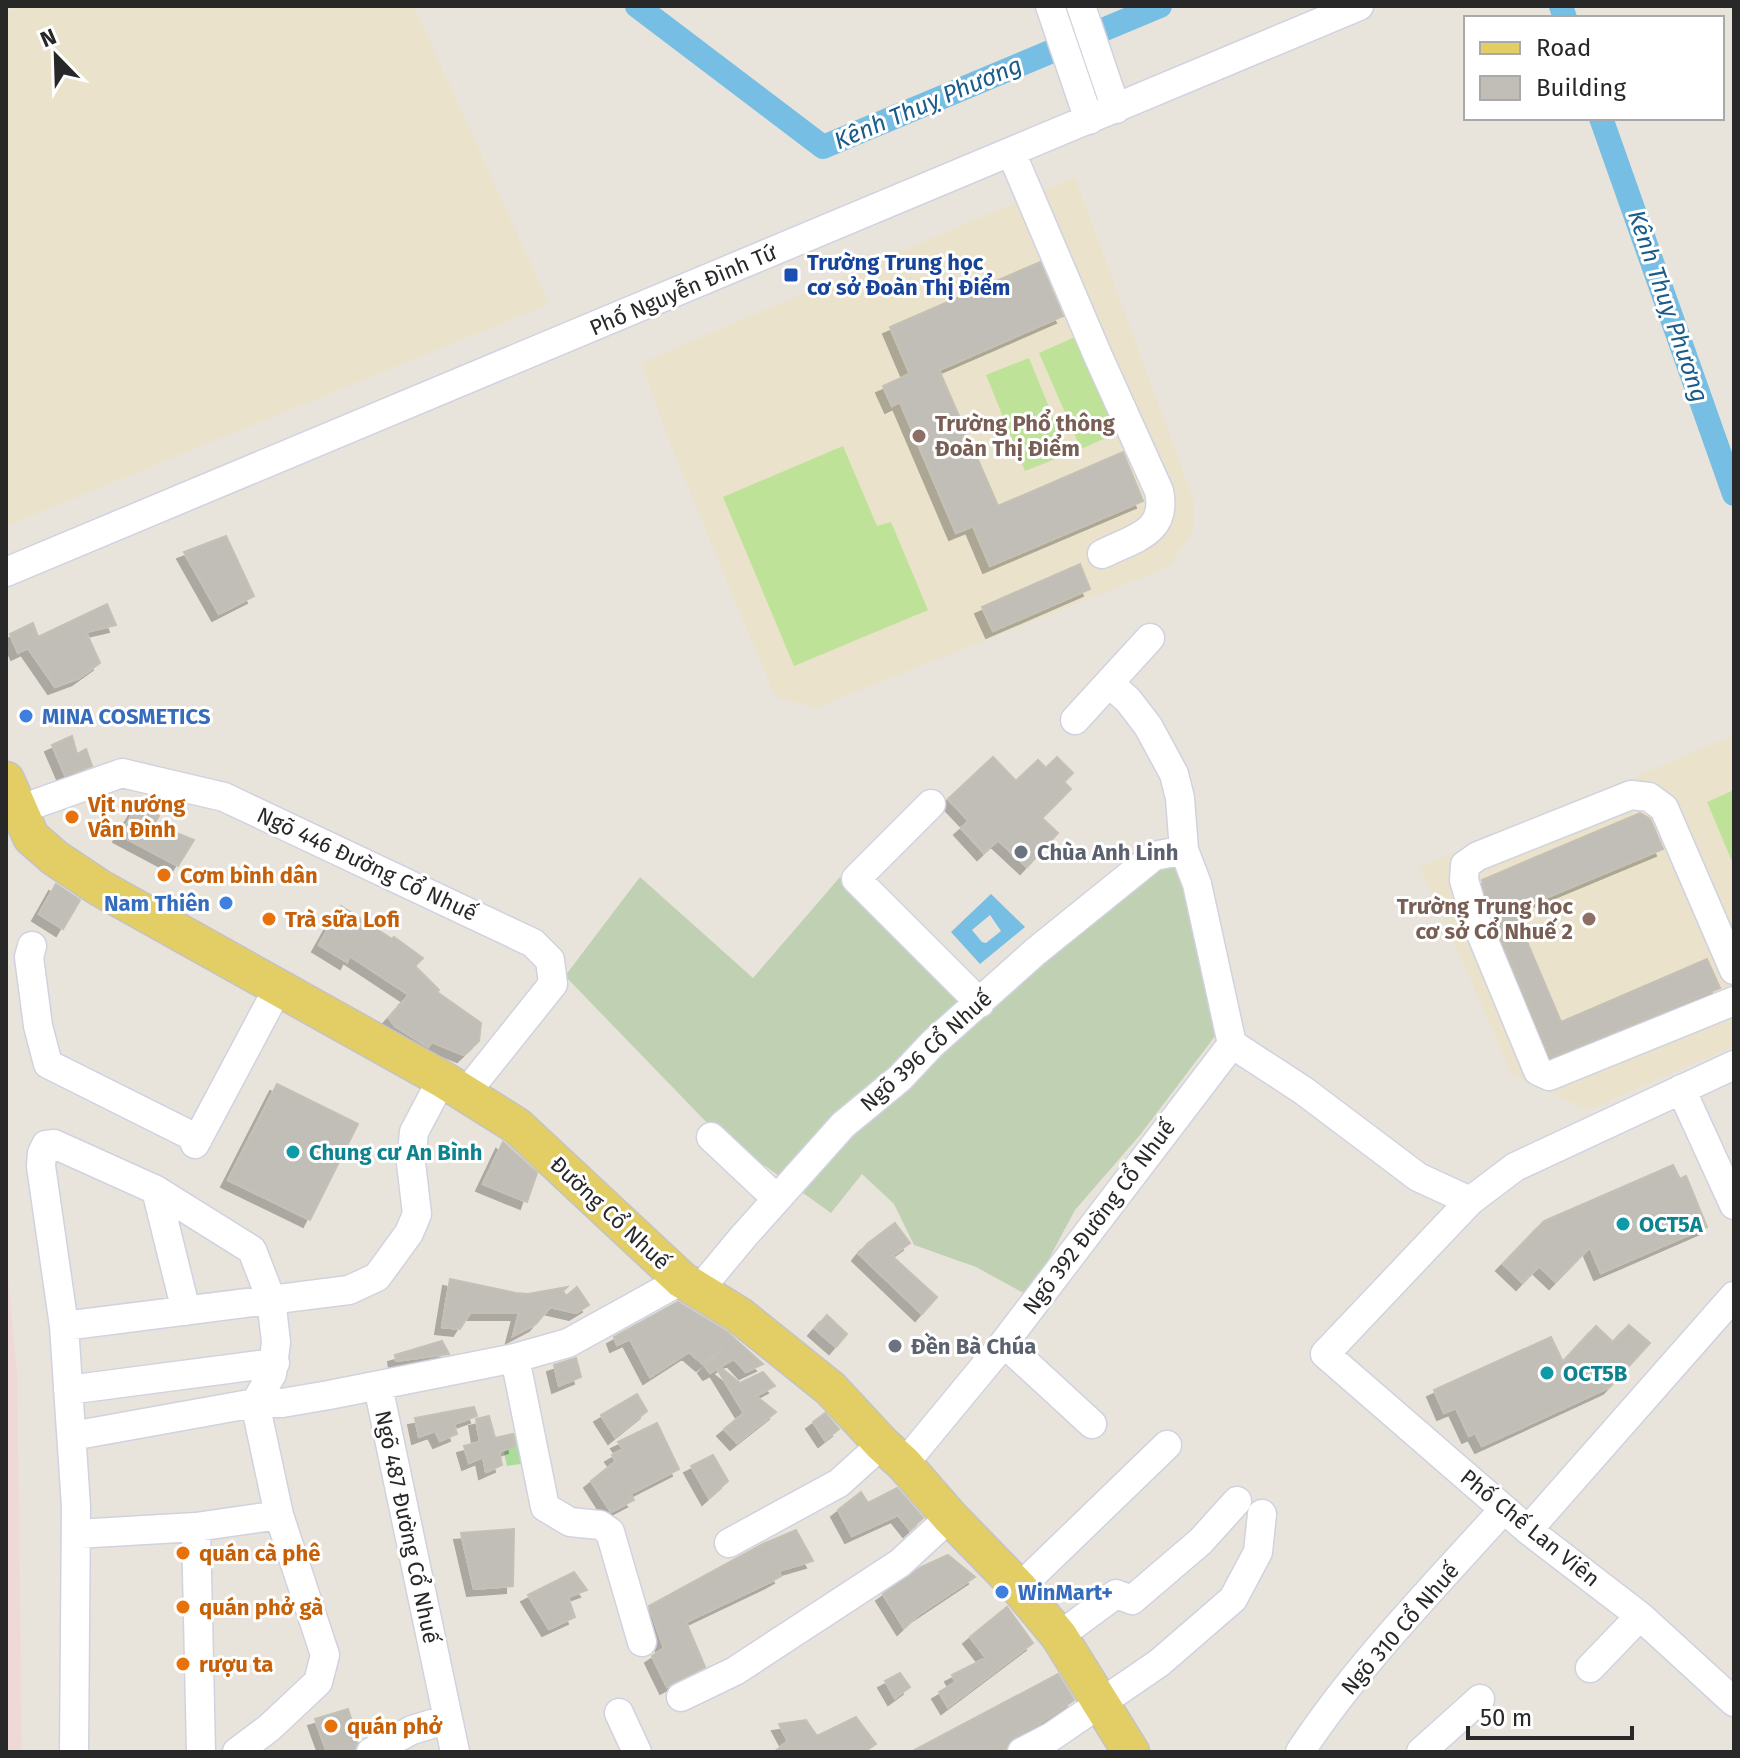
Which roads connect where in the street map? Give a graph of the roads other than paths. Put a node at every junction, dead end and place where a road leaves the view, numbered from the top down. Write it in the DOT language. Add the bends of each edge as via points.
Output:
graph roads {
  1 [pos="1081,6"];
  2 [pos="1359,6"];
  3 [pos="1052,12"];
  4 [pos="1116,109"];
  5 [pos="1089,120"];
  6 [pos="1011,152"];
  7 [pos="1102,554"];
  8 [pos="6,572"];
  9 [pos="1150,638"];
  10 [pos="1110,684"];
  11 [pos="1075,720"];
  12 [pos="12,795"];
  13 [pos="931,804"];
  14 [pos="1184,850"];
  15 [pos="32,946"];
  16 [pos="1734,970"];
  17 [pos="278,988"];
  18 [pos="1734,1001"];
  19 [pos="980,1003"];
  20 [pos="1232,1044"];
  21 [pos="1734,1065"];
  22 [pos="454,1086"];
  23 [pos="1681,1089"];
  24 [pos="711,1137"];
  25 [pos="156,1190"];
  26 [pos="777,1199"];
  27 [pos="1470,1201"];
  28 [pos="1734,1205"];
  29 [pos="690,1285"];
  30 [pos="1734,1296"];
  31 [pos="271,1299"];
  32 [pos="186,1311"];
  33 [pos="64,1326"];
  34 [pos="1004,1343"];
  35 [pos="515,1358"];
  36 [pos="275,1363"];
  37 [pos="378,1386"];
  38 [pos="68,1390"];
  39 [pos="255,1403"];
  40 [pos="1092,1424"];
  41 [pos="72,1436"];
  42 [pos="1167,1445"];
  43 [pos="893,1454"];
  44 [pos="1237,1501"];
  45 [pos="1504,1509"];
  46 [pos="1262,1514"];
  47 [pos="279,1515"];
  48 [pos="950,1517"];
  49 [pos="196,1527"];
  50 [pos="1528,1530"];
  51 [pos="76,1534"];
  52 [pos="729,1543"];
  53 [pos="1019,1588"];
  54 [pos="1640,1616"];
  55 [pos="1059,1636"];
  56 [pos="642,1642"];
  57 [pos="1590,1668"];
  58 [pos="681,1697"];
  59 [pos="1480,1699"];
  60 [pos="1099,1702"];
  61 [pos="1734,1702"];
  62 [pos="619,1713"];
  63 [pos="448,1719"];
  64 [pos="74,1752"];
  65 [pos="201,1752"];
  66 [pos="237,1752"];
  67 [pos="371,1752"];
  68 [pos="455,1752"];
  69 [pos="637,1752"];
  70 [pos="1022,1752"];
  71 [pos="1131,1752"];
  72 [pos="1300,1752"];
  73 [pos="1421,1752"];
  1 -- 4 [label="street"];
  2 -- 4 [label="street, Phố Nguyễn Đình Tứ"];
  3 -- 5 [label="street"];
  4 -- 5 [label="street, Phố Nguyễn Đình Tứ"];
  5 -- 6 [label="street, Phố Nguyễn Đình Tứ"];
  6 -- 7 [label="street" via="1162,504 1153,527"];
  6 -- 8 [label="street, Phố Nguyễn Đình Tứ"];
  9 -- 10 [label="street"];
  10 -- 11 [label="street"];
  10 -- 14 [label="street" via="1148,726 1174,774"];
  12 -- 17 [label="main road, Đường Cổ Nhuế" via="31,837 55,858"];
  12 -- 22 [label="street, Ngõ 446 Đường Cổ Nhuế" via="122,773 224,797 533,943 550,960 553,984"];
  13 -- 19 [label="street" via="856,879"];
  14 -- 19 [label="street, Ngõ 396 Cổ Nhuế" via="1154,856"];
  14 -- 20 [label="street" via="1197,884"];
  15 -- 17 [label="street" via="36,1013 48,1064 197,1142"];
  16 -- 18 [label="street" via="1664,808 1649,797 1631,795 1465,865 1477,924 1538,1071 1549,1076"];
  17 -- 22 [label="main road, Đường Cổ Nhuế"];
  19 -- 26 [label="street, Ngõ 396 Cổ Nhuế" via="843,1125"];
  20 -- 27 [label="street" via="1418,1177"];
  20 -- 34 [label="street, Ngõ 392 Đường Cổ Nhuế"];
  21 -- 23 [label="street"];
  22 -- 29 [label="main road, Đường Cổ Nhuế" via="517,1126"];
  22 -- 31 [label="street, Ngõ 446 Đường Cổ Nhuế" via="414,1132 411,1163 417,1214 377,1277 349,1290"];
  23 -- 27 [label="street" via="1515,1167"];
  23 -- 28 [label="street"];
  24 -- 26 [label="street"];
  25 -- 31 [label="street" via="252,1250"];
  25 -- 32 [label="street"];
  25 -- 33 [label="street" via="46,1145 41,1166"];
  26 -- 29 [label="street, Ngõ 396 Cổ Nhuế"];
  27 -- 45 [label="street, Phố Chế Lan Viên" via="1325,1354"];
  29 -- 35 [label="street, Ngõ 487 Đường Cổ Nhuế" via="568,1343"];
  29 -- 43 [label="main road, Đường Cổ Nhuế" via="739,1315 831,1389"];
  30 -- 50 [label="street"];
  31 -- 32 [label="street, Ngõ 446 Đường Cổ Nhuế"];
  31 -- 36 [label="street"];
  32 -- 33 [label="street, Ngõ 446 Đường Cổ Nhuế"];
  33 -- 38 [label="street"];
  34 -- 40 [label="street"];
  34 -- 43 [label="street, Ngõ 392 Đường Cổ Nhuế"];
  35 -- 37 [label="street, Ngõ 487 Đường Cổ Nhuế"];
  35 -- 56 [label="street" via="545,1507 570,1522 600,1525 610,1532"];
  36 -- 38 [label="street"];
  36 -- 39 [label="street"];
  37 -- 39 [label="street"];
  37 -- 63 [label="street, Ngõ 487 Đường Cổ Nhuế"];
  38 -- 41 [label="street"];
  39 -- 41 [label="street"];
  39 -- 47 [label="street"];
  41 -- 51 [label="street"];
  42 -- 53 [label="street"];
  43 -- 48 [label="main road, Đường Cổ Nhuế"];
  43 -- 52 [label="street, Ngõ 392 Đường Cổ Nhuế"];
  44 -- 55 [label="street" via="1201,1541 1132,1600 1116,1594"];
  45 -- 50 [label="street, Phố Chế Lan Viên"];
  45 -- 72 [label="street, Ngõ 310 Cổ Nhuế" via="1318,1724"];
  46 -- 60 [label="street" via="1258,1552 1233,1599 1159,1663"];
  47 -- 49 [label="street"];
  47 -- 66 [label="street" via="325,1655 302,1714 269,1728"];
  48 -- 53 [label="main road, Đường Cổ Nhuế"];
  48 -- 58 [label="street" via="900,1563 735,1671"];
  49 -- 51 [label="street"];
  49 -- 65 [label="street"];
  50 -- 54 [label="street, Phố Chế Lan Viên"];
  51 -- 64 [label="street"];
  53 -- 55 [label="main road, Đường Cổ Nhuế"];
  54 -- 57 [label="street"];
  54 -- 61 [label="street, Phố Chế Lan Viên"];
  55 -- 60 [label="main road, Đường Cổ Nhuế"];
  59 -- 73 [label="street"];
  60 -- 70 [label="street"];
  60 -- 71 [label="main road, Đường Cổ Nhuế"];
  62 -- 69 [label="street"];
  63 -- 67 [label="street" via="412,1730"];
  63 -- 68 [label="street, Ngõ 487 Đường Cổ Nhuế"];
}
